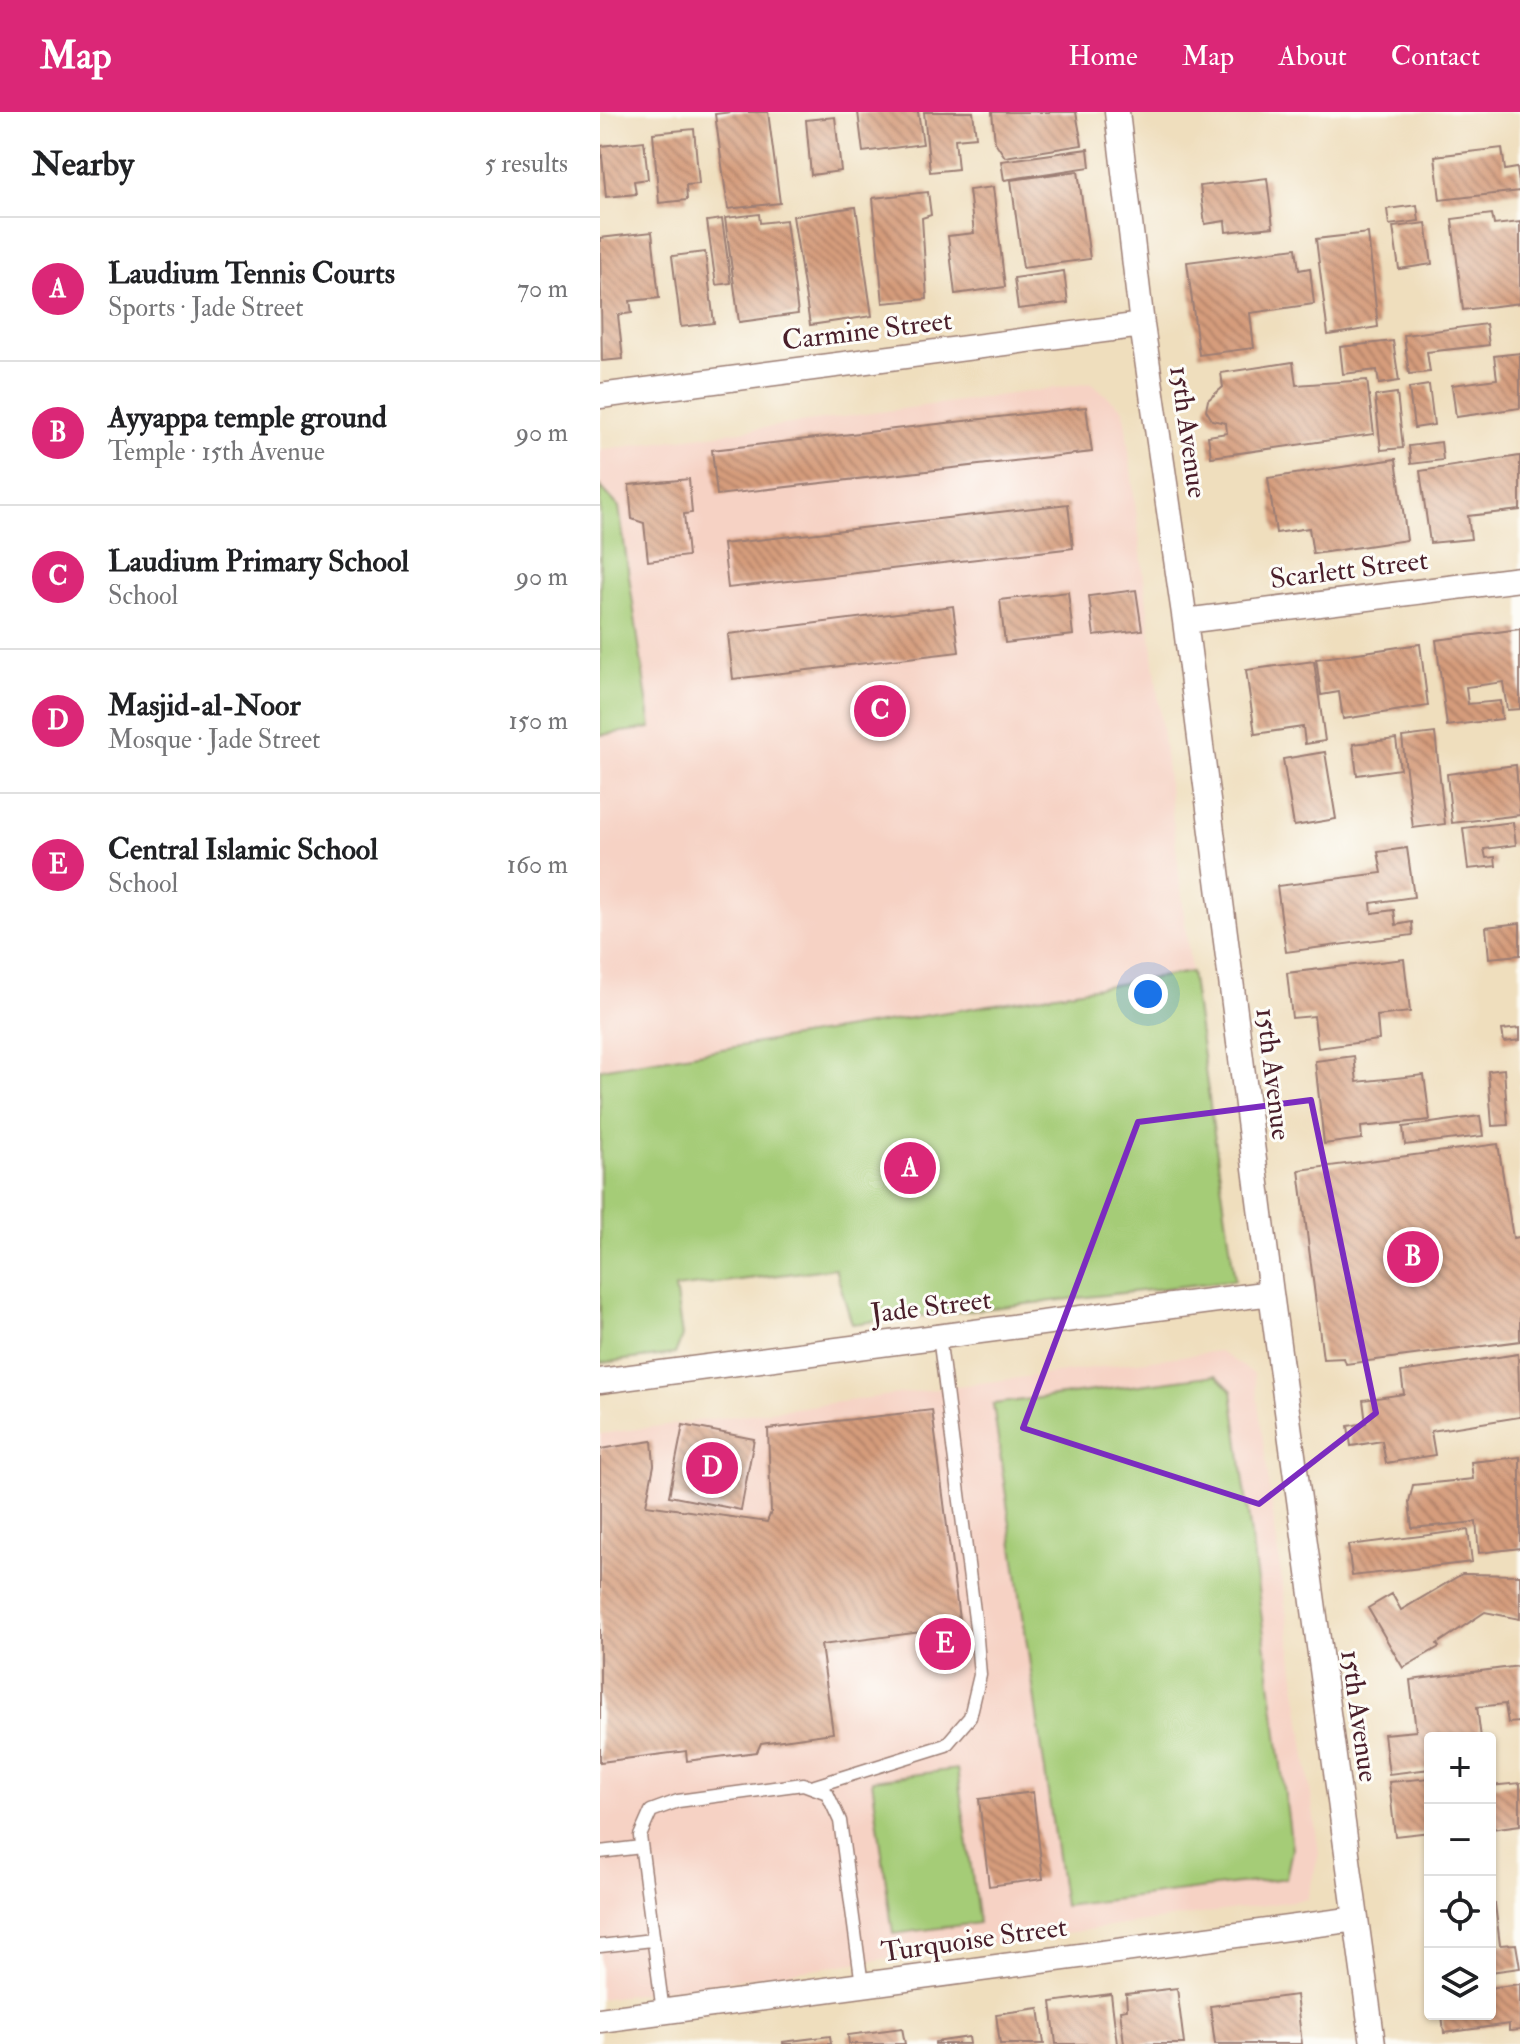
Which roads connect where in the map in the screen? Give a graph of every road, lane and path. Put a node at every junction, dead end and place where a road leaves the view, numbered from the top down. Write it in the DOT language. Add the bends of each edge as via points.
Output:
graph roads {
  1 [pos="1117,112"];
  2 [pos="1142,325"];
  3 [pos="600,396"];
  4 [pos="1520,579"];
  5 [pos="1185,621"];
  6 [pos="1271,1293"];
  7 [pos="939,1336"];
  8 [pos="600,1381"];
  9 [pos="815,1786"];
  10 [pos="641,1847"];
  11 [pos="600,1852"];
  12 [pos="1356,1919"];
  13 [pos="652,1940"];
  14 [pos="600,1946"];
  15 [pos="862,1985"];
  16 [pos="663,2012"];
  17 [pos="600,2020"];
  18 [pos="1373,2044"];
  1 -- 2 [label="street, 15th Avenue"];
  2 -- 3 [label="street, Carmine Street"];
  2 -- 5 [label="street, 15th Avenue"];
  4 -- 5 [label="street, Scarlett Street"];
  5 -- 6 [label="street, 15th Avenue"];
  6 -- 7 [label="street, Jade Street"];
  6 -- 12 [label="street, 15th Avenue"];
  7 -- 8 [label="street, Jade Street"];
  7 -- 9 [label="lane" via="980,1675 970,1717 946,1745"];
  9 -- 10 [label="lane" via="666,1804 651,1811 642,1824"];
  9 -- 15 [label="lane" via="827,1793 840,1821"];
  10 -- 11 [label="lane"];
  10 -- 13 [label="lane"];
  12 -- 15 [label="street, Turquoise Street"];
  12 -- 18 [label="street, 15th Avenue"];
  13 -- 14 [label="lane"];
  13 -- 16 [label="lane"];
  15 -- 16 [label="street, Turquoise Street"];
  16 -- 17 [label="street, Turquoise Street"];
}
